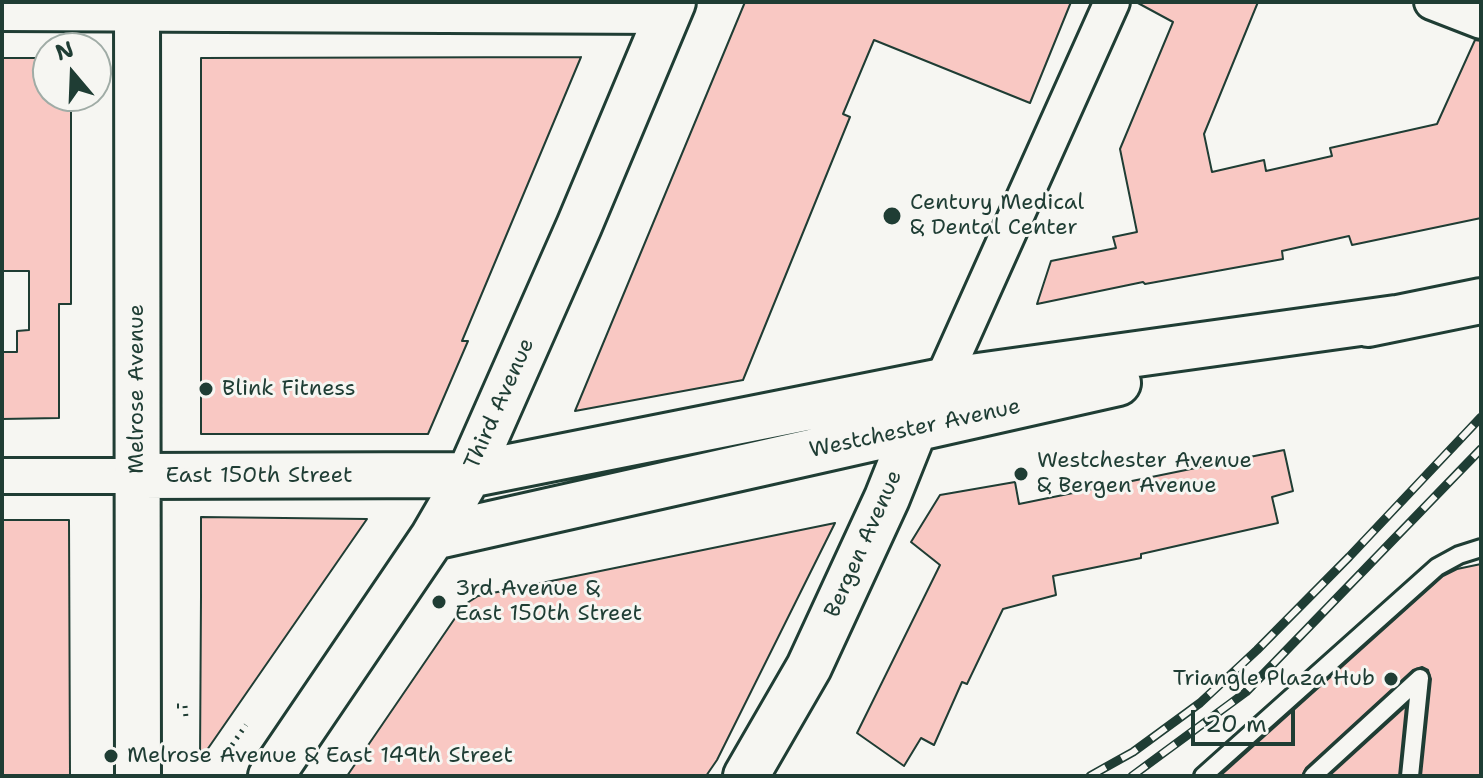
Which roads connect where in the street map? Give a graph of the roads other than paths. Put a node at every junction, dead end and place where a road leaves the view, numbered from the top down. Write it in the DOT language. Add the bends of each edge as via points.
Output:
graph roads {
  1 [pos="1112,2"];
  2 [pos="1432,2"];
  3 [pos="137,7"];
  4 [pos="670,9"];
  5 [pos="2,13"];
  6 [pos="1481,21"];
  7 [pos="1481,301"];
  8 [pos="1396,318"];
  9 [pos="942,381"];
  10 [pos="915,428"];
  11 [pos="469,475"];
  12 [pos="2,476"];
  13 [pos="137,476"];
  14 [pos="433,537"];
  15 [pos="1481,548"];
  16 [pos="138,776"];
  17 [pos="271,776"];
  18 [pos="746,776"];
  19 [pos="1203,776"];
  20 [pos="1313,776"];
  21 [pos="1410,776"];
  1 -- 9 [label="street, Bergen Avenue"];
  2 -- 6 [label="street"];
  3 -- 4 [label="street"];
  3 -- 5 [label="street"];
  3 -- 13 [label="main road, Melrose Avenue"];
  4 -- 11 [label="main road, Third Avenue"];
  7 -- 8 [label="main road, Westchester Avenue"];
  8 -- 9 [label="main road, Westchester Avenue"];
  8 -- 10 [label="main road, Westchester Avenue"];
  9 -- 10 [label="main road, Bergen Avenue"];
  9 -- 11 [label="main road, Westchester Avenue"];
  10 -- 14 [label="main road, Westchester Avenue"];
  10 -- 18 [label="main road, Bergen Avenue" via="809,667"];
  11 -- 13 [label="main road, East 150th Street"];
  11 -- 14 [label="main road, Third Avenue"];
  12 -- 13 [label="street, East 150th Street"];
  13 -- 16 [label="main road, Melrose Avenue"];
  14 -- 17 [label="main road, Third Avenue"];
  15 -- 19 [label="lane" via="1437,567"];
  20 -- 21 [label="lane" via="1420,678"];
}
